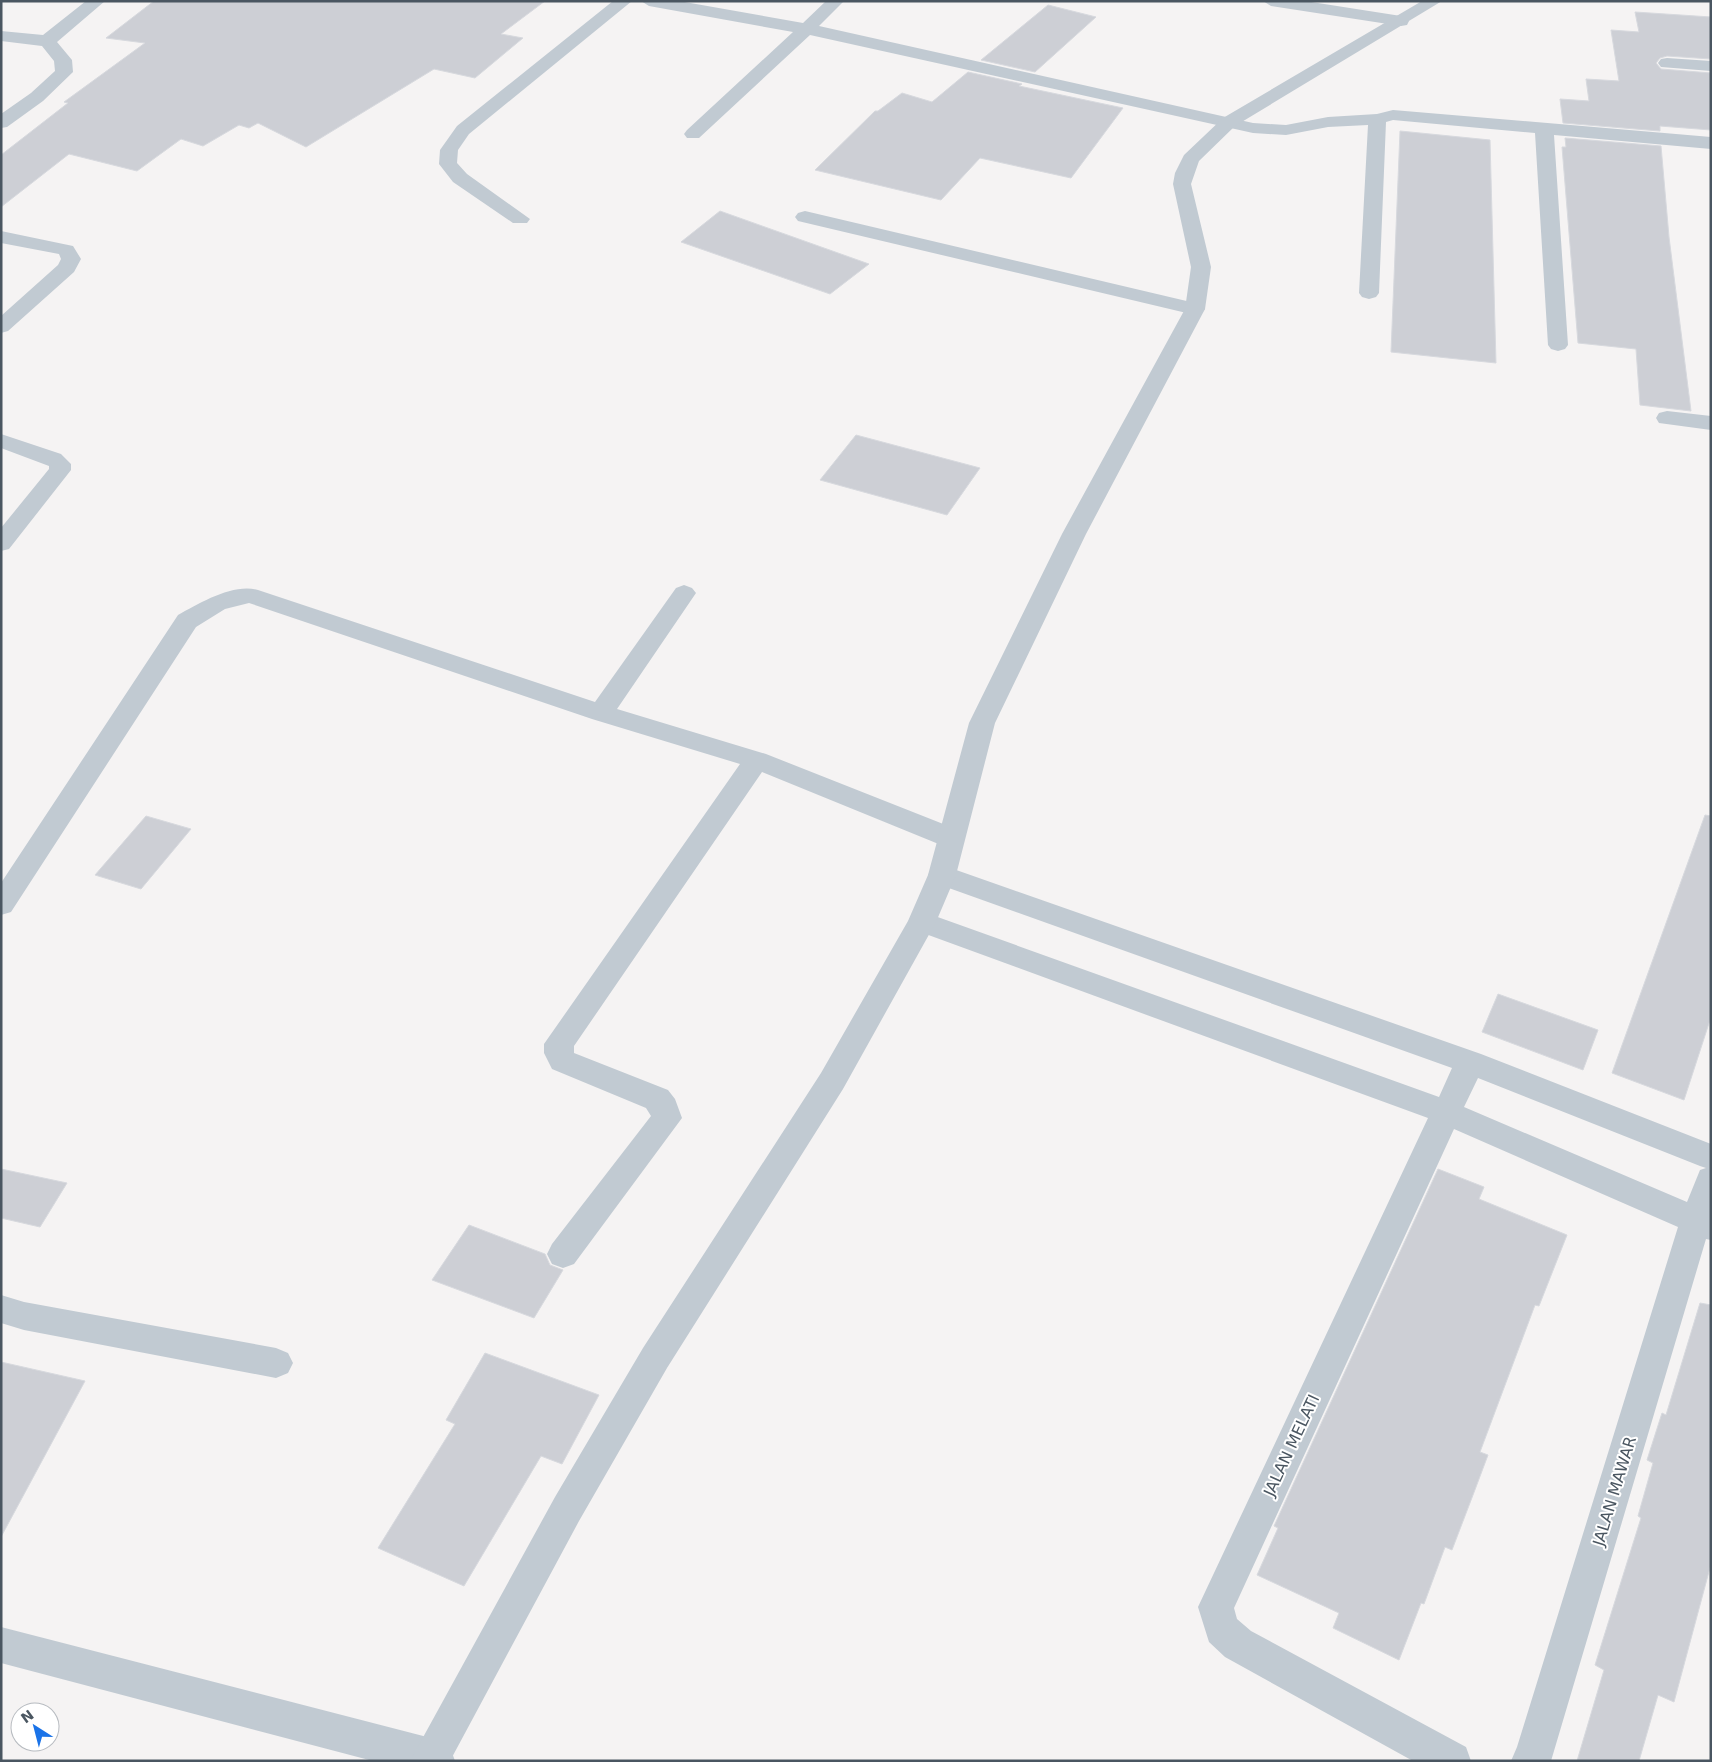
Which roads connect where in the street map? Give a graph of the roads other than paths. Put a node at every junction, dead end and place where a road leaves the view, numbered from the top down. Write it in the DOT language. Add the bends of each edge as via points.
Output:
graph roads {
  1 [pos="97,1"];
  2 [pos="624,1"];
  3 [pos="649,1"];
  4 [pos="836,1"];
  5 [pos="1271,1"];
  6 [pos="1434,1"];
  7 [pos="1401,21"];
  8 [pos="808,29"];
  9 [pos="1,36"];
  10 [pos="47,41"];
  11 [pos="1667,63"];
  12 [pos="1711,66"];
  13 [pos="1377,119"];
  14 [pos="1229,122"];
  15 [pos="1,123"];
  16 [pos="1544,129"];
  17 [pos="693,134"];
  18 [pos="1710,148"];
  19 [pos="805,217"];
  20 [pos="520,219"];
  21 [pos="1,237"];
  22 [pos="1369,293"];
  23 [pos="1194,309"];
  24 [pos="1,327"];
  25 [pos="1558,345"];
  26 [pos="1666,418"];
  27 [pos="1711,422"];
  28 [pos="1,441"];
  29 [pos="1,544"];
  30 [pos="684,593"];
  31 [pos="601,713"];
  32 [pos="757,760"];
  33 [pos="951,838"];
  34 [pos="942,875"];
  35 [pos="1,905"];
  36 [pos="922,922"];
  37 [pos="1470,1062"];
  38 [pos="1445,1112"];
  39 [pos="1711,1157"];
  40 [pos="1711,1179"];
  41 [pos="1703,1224"];
  42 [pos="563,1254"];
  43 [pos="1,1309"];
  44 [pos="276,1363"];
  45 [pos="1,1645"];
  46 [pos="432,1759"];
  47 [pos="1452,1761"];
  48 [pos="1530,1761"];
  1 -- 10 [label="street"];
  2 -- 20 [label="street" via="463,130 449,150 448,164 460,178"];
  3 -- 8 [label="street"];
  4 -- 8 [label="street"];
  5 -- 7 [label="street"];
  6 -- 7 [label="street"];
  7 -- 14 [label="street"];
  8 -- 14 [label="street"];
  8 -- 17 [label="street"];
  9 -- 10 [label="street"];
  10 -- 15 [label="street" via="63,60 64,72"];
  11 -- 12 [label="street"];
  13 -- 14 [label="street" via="1328,122 1286,130 1253,128"];
  13 -- 16 [label="street" via="1387,115 1418,116"];
  13 -- 22 [label="street"];
  14 -- 23 [label="street" via="1191,159 1184,173 1183,195 1201,266"];
  16 -- 18 [label="street"];
  16 -- 25 [label="street"];
  19 -- 23 [label="street"];
  21 -- 24 [label="street" via="66,250 71,258 67,268"];
  23 -- 33 [label="street" via="1074,534 982,722"];
  26 -- 27 [label="street"];
  28 -- 29 [label="street" via="53,458 60,464 60,470"];
  30 -- 31 [label="street"];
  31 -- 32 [label="street"];
  31 -- 35 [label="street" via="250,595 217,603 187,621"];
  32 -- 33 [label="street"];
  32 -- 42 [label="street" via="559,1044 563,1061 656,1099 667,1118"];
  33 -- 34 [label="street"];
  34 -- 36 [label="street"];
  34 -- 37 [label="street"];
  36 -- 38 [label="street"];
  36 -- 46 [label="street" via="832,1080 655,1358 566,1509"];
  37 -- 38 [label="street, JALAN MELATI"];
  37 -- 39 [label="street"];
  38 -- 41 [label="street"];
  38 -- 47 [label="street, JALAN MELATI" via="1216,1607 1222,1629 1238,1644"];
  40 -- 41 [label="street, JALAN MAWAR"];
  41 -- 48 [label="street, JALAN MAWAR"];
  43 -- 44 [label="street"];
  45 -- 46 [label="street"];
}
